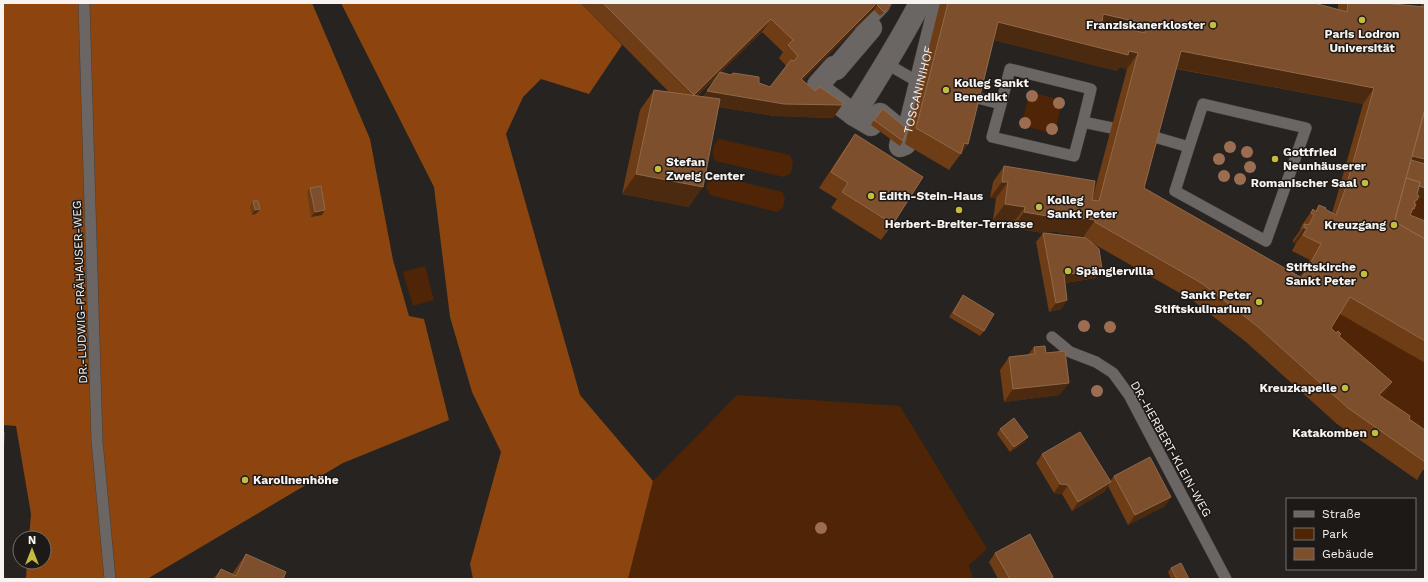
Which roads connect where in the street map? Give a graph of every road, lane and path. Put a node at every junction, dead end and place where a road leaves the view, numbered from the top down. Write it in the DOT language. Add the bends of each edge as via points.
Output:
graph roads {
  1 [pos="84,3"];
  2 [pos="880,3"];
  3 [pos="920,3"];
  4 [pos="940,3"];
  5 [pos="887,64"];
  6 [pos="920,83"];
  7 [pos="972,97"];
  8 [pos="1001,104"];
  9 [pos="854,115"];
  10 [pos="1083,122"];
  11 [pos="1112,128"];
  12 [pos="1151,136"];
  13 [pos="1189,147"];
  14 [pos="1052,337"];
  15 [pos="110,579"];
  16 [pos="1226,579"];
  1 -- 15 [label="lane, DR.-LUDWIG-PRÄHAUSER-WEG" via="97,440"];
  2 -- 9 [label="street, TOSCANINIHOF" via="863,21 871,28 836,69 834,67 818,85 822,89 820,90"];
  3 -- 5 [label="street"];
  4 -- 6 [label="street, TOSCANINIHOF"];
  5 -- 6 [label="lane"];
  5 -- 9 [label="street"];
  6 -- 9 [label="street, TOSCANINIHOF" via="905,144 900,146 903,133 880,114 871,125"];
  7 -- 8 [label="lane"];
  8 -- 10 [label="lane" via="1010,69 1091,89"];
  8 -- 10 [label="lane" via="992,137 1074,156"];
  10 -- 11 [label="lane"];
  12 -- 13 [label="lane"];
  13 -- 13 [label="lane" via="1203,104 1306,128 1266,241 1175,191"];
  14 -- 16 [label="lane, DR.-HERBERT-KLEIN-WEG" via="1070,352 1096,362 1113,373 1129,395"];
}
